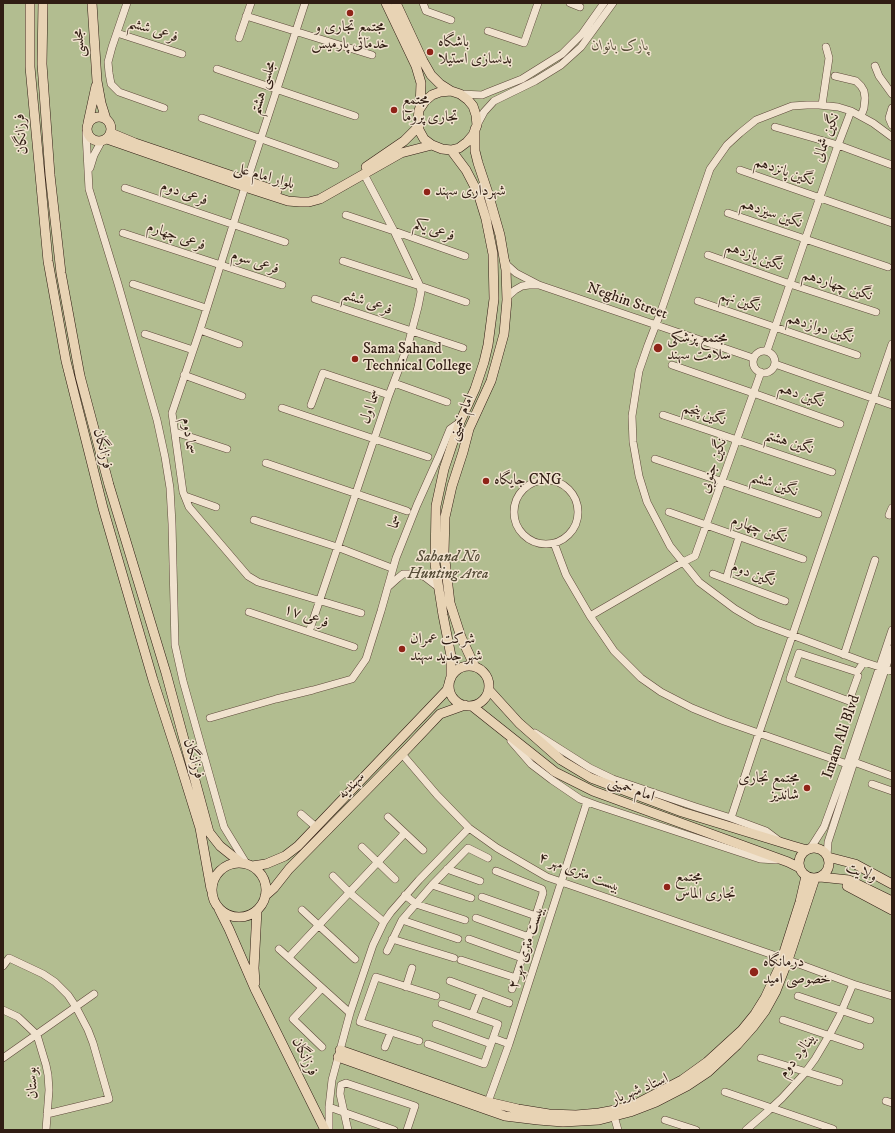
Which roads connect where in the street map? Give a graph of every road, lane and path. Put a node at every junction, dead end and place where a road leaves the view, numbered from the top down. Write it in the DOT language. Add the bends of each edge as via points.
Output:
graph roads {
  1 [pos="30,3"];
  2 [pos="43,3"];
  3 [pos="92,3"];
  4 [pos="127,3"];
  5 [pos="251,3"];
  6 [pos="305,3"];
  7 [pos="386,3"];
  8 [pos="396,3"];
  9 [pos="423,3"];
  10 [pos="538,3"];
  11 [pos="570,3"];
  12 [pos="604,3"];
  13 [pos="613,3"];
  14 [pos="580,7"];
  15 [pos="246,16"];
  16 [pos="450,20"];
  17 [pos="488,31"];
  18 [pos="295,32"];
  19 [pos="117,33"];
  20 [pos="239,38"];
  21 [pos="826,47"];
  22 [pos="182,54"];
  23 [pos="372,55"];
  24 [pos="875,66"];
  25 [pos="217,69"];
  26 [pos="834,76"];
  27 [pos="97,81"];
  28 [pos="277,90"];
  29 [pos="456,93"];
  30 [pos="892,94"];
  31 [pos="822,105"];
  32 [pos="164,108"];
  33 [pos="892,108"];
  34 [pos="420,110"];
  35 [pos="851,111"];
  36 [pos="355,116"];
  37 [pos="861,116"];
  38 [pos="202,118"];
  39 [pos="106,119"];
  40 [pos="88,123"];
  41 [pos="892,125"];
  42 [pos="419,126"];
  43 [pos="476,127"];
  44 [pos="775,127"];
  45 [pos="86,132"];
  46 [pos="892,137"];
  47 [pos="106,138"];
  48 [pos="261,139"];
  49 [pos="838,145"];
  50 [pos="432,146"];
  51 [pos="450,150"];
  52 [pos="335,165"];
  53 [pos="892,165"];
  54 [pos="740,170"];
  55 [pos="363,172"];
  56 [pos="89,174"];
  57 [pos="246,184"];
  58 [pos="126,188"];
  59 [pos="819,197"];
  60 [pos="728,213"];
  61 [pos="346,215"];
  62 [pos="892,223"];
  63 [pos="234,224"];
  64 [pos="394,231"];
  65 [pos="123,233"];
  66 [pos="804,240"];
  67 [pos="285,242"];
  68 [pos="708,255"];
  69 [pos="465,256"];
  70 [pos="504,259"];
  71 [pos="343,261"];
  72 [pos="220,266"];
  73 [pos="888,267"];
  74 [pos="133,284"];
  75 [pos="790,284"];
  76 [pos="282,285"];
  77 [pos="539,285"];
  78 [pos="420,286"];
  79 [pos="506,297"];
  80 [pos="315,299"];
  81 [pos="466,302"];
  82 [pos="698,302"];
  83 [pos="206,308"];
  84 [pos="876,312"];
  85 [pos="656,325"];
  86 [pos="775,327"];
  87 [pos="200,330"];
  88 [pos="412,332"];
  89 [pos="145,334"];
  90 [pos="239,344"];
  91 [pos="892,344"];
  92 [pos="463,348"];
  93 [pos="193,350"];
  94 [pos="768,351"];
  95 [pos="857,355"];
  96 [pos="753,358"];
  97 [pos="775,364"];
  98 [pos="672,365"];
  99 [pos="761,372"];
  100 [pos="184,375"];
  101 [pos="394,383"];
  102 [pos="753,393"];
  103 [pos="242,396"];
  104 [pos="389,396"];
  105 [pos="873,398"];
  106 [pos="447,402"];
  107 [pos="311,405"];
  108 [pos="892,405"];
  109 [pos="282,408"];
  110 [pos="663,415"];
  111 [pos="460,422"];
  112 [pos="840,424"];
  113 [pos="175,432"];
  114 [pos="375,438"];
  115 [pos="737,440"];
  116 [pos="227,448"];
  117 [pos="428,456"];
  118 [pos="655,459"];
  119 [pos="266,463"];
  120 [pos="832,472"];
  121 [pos="722,482"];
  122 [pos="355,493"];
  123 [pos="185,496"];
  124 [pos="216,507"];
  125 [pos="407,511"];
  126 [pos="669,512"];
  127 [pos="818,514"];
  128 [pos="254,520"];
  129 [pos="707,526"];
  130 [pos="739,537"];
  131 [pos="554,542"];
  132 [pos="337,547"];
  133 [pos="803,559"];
  134 [pos="875,560"];
  135 [pos="683,562"];
  136 [pos="389,567"];
  137 [pos="713,574"];
  138 [pos="726,578"];
  139 [pos="388,587"];
  140 [pos="438,587"];
  141 [pos="785,600"];
  142 [pos="319,601"];
  143 [pos="249,612"];
  144 [pos="361,613"];
  145 [pos="590,616"];
  146 [pos="892,630"];
  147 [pos="308,632"];
  148 [pos="792,636"];
  149 [pos="354,647"];
  150 [pos="892,649"];
  151 [pos="844,655"];
  152 [pos="864,662"];
  153 [pos="475,667"];
  154 [pos="886,669"];
  155 [pos="858,676"];
  156 [pos="450,681"];
  157 [pos="489,690"];
  158 [pos="468,706"];
  159 [pos="210,718"];
  160 [pos="519,723"];
  161 [pos="503,732"];
  162 [pos="758,733"];
  163 [pos="394,745"];
  164 [pos="402,754"];
  165 [pos="850,763"];
  166 [pos="892,776"];
  167 [pos="872,784"];
  168 [pos="892,791"];
  169 [pos="587,802"];
  170 [pos="301,814"];
  171 [pos="388,817"];
  172 [pos="731,818"];
  173 [pos="316,827"];
  174 [pos="469,828"];
  175 [pos="405,833"];
  176 [pos="783,843"];
  177 [pos="362,847"];
  178 [pos="809,849"];
  179 [pos="423,850"];
  180 [pos="827,856"];
  181 [pos="488,858"];
  182 [pos="785,861"];
  183 [pos="378,862"];
  184 [pos="246,864"];
  185 [pos="855,864"];
  186 [pos="800,868"];
  187 [pos="447,869"];
  188 [pos="496,871"];
  189 [pos="333,876"];
  190 [pos="806,876"];
  191 [pos="818,877"];
  192 [pos="834,878"];
  193 [pos="892,878"];
  194 [pos="395,879"];
  195 [pos="480,881"];
  196 [pos="562,882"];
  197 [pos="892,884"];
  198 [pos="432,885"];
  199 [pos="212,889"];
  200 [pos="350,893"];
  201 [pos="405,895"];
  202 [pos="265,896"];
  203 [pos="482,897"];
  204 [pos="471,898"];
  205 [pos="892,901"];
  206 [pos="416,904"];
  207 [pos="219,909"];
  208 [pos="257,910"];
  209 [pos="302,910"];
  210 [pos="892,910"];
  211 [pos="536,916"];
  212 [pos="476,918"];
  213 [pos="402,920"];
  214 [pos="465,920"];
  215 [pos="384,922"];
  216 [pos="319,926"];
  217 [pos="532,928"];
  218 [pos="546,932"];
  219 [pos="529,937"];
  220 [pos="392,939"];
  221 [pos="458,939"];
  222 [pos="469,939"];
  223 [pos="279,949"];
  224 [pos="387,951"];
  225 [pos="289,957"];
  226 [pos="522,958"];
  227 [pos="354,959"];
  228 [pos="785,959"];
  229 [pos="3,966"];
  230 [pos="412,968"];
  231 [pos="516,978"];
  232 [pos="450,981"];
  233 [pos="853,984"];
  234 [pos="406,987"];
  235 [pos="322,988"];
  236 [pos="359,988"];
  237 [pos="255,989"];
  238 [pos="512,989"];
  239 [pos="371,992"];
  240 [pos="481,992"];
  241 [pos="94,994"];
  242 [pos="436,996"];
  243 [pos="798,996"];
  244 [pos="892,996"];
  245 [pos="508,1003"];
  246 [pos="442,1004"];
  247 [pos="76,1007"];
  248 [pos="3,1010"];
  249 [pos="842,1010"];
  250 [pos="350,1013"];
  251 [pos="472,1015"];
  252 [pos="784,1020"];
  253 [pos="870,1020"];
  254 [pos="436,1024"];
  255 [pos="391,1032"];
  256 [pos="37,1035"];
  257 [pos="829,1035"];
  258 [pos="419,1041"];
  259 [pos="492,1041"];
  260 [pos="428,1044"];
  261 [pos="509,1044"];
  262 [pos="860,1046"];
  263 [pos="322,1047"];
  264 [pos="385,1047"];
  265 [pos="339,1054"];
  266 [pos="3,1058"];
  267 [pos="761,1058"];
  268 [pos="805,1072"];
  269 [pos="839,1082"];
  270 [pos="725,1092"];
  271 [pos="330,1106"];
  272 [pos="486,1106"];
  273 [pos="771,1108"];
  274 [pos="344,1112"];
  275 [pos="47,1114"];
  276 [pos="614,1116"];
  277 [pos="665,1120"];
  278 [pos="833,1129"];
  279 [pos="46,1130"];
  280 [pos="325,1130"];
  281 [pos="329,1130"];
  282 [pos="348,1130"];
  283 [pos="394,1130"];
  284 [pos="406,1130"];
  285 [pos="618,1130"];
  286 [pos="696,1130"];
  287 [pos="746,1130"];
  1 -- 199 [label="main road, فرزانگان" via="30,66 48,261 66,361 103,508 153,680 200,828"];
  2 -- 184 [label="main road, فرزانگان" via="42,64 50,175 61,273 80,376 209,832 220,846"];
  3 -- 27 [label="main road, مجلسی"];
  4 -- 19 [label="street"];
  5 -- 15 [label="street"];
  6 -- 18 [label="street, مجلسی هشتم"];
  7 -- 34 [label="main road" via="416,66 421,83"];
  8 -- 29 [label="main road" via="432,75 440,84"];
  9 -- 16 [label="street" via="426,11"];
  10 -- 17 [label="street" via="524,43"];
  11 -- 14 [label="street"];
  12 -- 29 [label="street" via="582,34 562,54 522,79 482,95"];
  13 -- 43 [label="street" via="580,47 561,65 536,81 494,101"];
  15 -- 18 [label="street"];
  15 -- 20 [label="street"];
  18 -- 23 [label="street"];
  18 -- 28 [label="street, مجلسی هشتم"];
  19 -- 22 [label="street, فرعی ششم"];
  19 -- 32 [label="street" via="108,62 111,84 119,92"];
  21 -- 31 [label="street" via="829,58"];
  24 -- 30 [label="street"];
  25 -- 28 [label="street"];
  26 -- 37 [label="street" via="856,81 861,86 865,98"];
  27 -- 39 [label="main road, مجلسی"];
  27 -- 40 [label="main road, مجلسی"];
  28 -- 36 [label="street"];
  28 -- 48 [label="street, مجلسی هشتم"];
  29 -- 34 [label="main road" via="440,92 432,95"];
  29 -- 43 [label="main road" via="473,106"];
  31 -- 35 [label="street, نگین شمالی"];
  31 -- 85 [label="street, نگین شمالی" via="792,106 756,120 727,145 710,169"];
  33 -- 41 [label="street" via="888,118"];
  34 -- 42 [label="main road"];
  35 -- 37 [label="street"];
  35 -- 49 [label="street, نگین شمالی"];
  37 -- 46 [label="street"];
  38 -- 48 [label="street"];
  39 -- 40 [label="main road" via="96,117"];
  39 -- 47 [label="main road" via="111,128"];
  40 -- 45 [label="main road"];
  42 -- 50 [label="main road" via="424,139"];
  42 -- 55 [label="main road, بلوار امام علی" via="404,142"];
  43 -- 51 [label="main road" via="467,142 459,148"];
  43 -- 70 [label="main road, امام خمینی" via="475,151 500,235"];
  44 -- 49 [label="street"];
  45 -- 47 [label="main road" via="95,141"];
  45 -- 56 [label="street"];
  47 -- 56 [label="street" via="94,155"];
  47 -- 57 [label="main road, بلوار امام علی" via="135,143"];
  48 -- 52 [label="street"];
  48 -- 57 [label="street, مجلسی هشتم"];
  49 -- 53 [label="street"];
  49 -- 59 [label="street, نگین شمالی"];
  50 -- 51 [label="main road"];
  50 -- 55 [label="main road, بلوار امام علی" via="401,153"];
  51 -- 111 [label="main road, امام خمینی" via="466,170 478,193 490,233 494,273 494,299 488,345 478,380"];
  54 -- 59 [label="street, نگین پانزدهم"];
  55 -- 57 [label="main road, بلوار امام علی" via="311,195 290,195"];
  55 -- 64 [label="street"];
  56 -- 184 [label="street" via="89,189 158,420 165,457 172,524 175,645 183,681 224,827"];
  57 -- 63 [label="street, سما دوم"];
  58 -- 63 [label="street, فرعی دوم"];
  59 -- 62 [label="street, نگین پانزدهم"];
  59 -- 66 [label="street, نگین شمالی"];
  60 -- 66 [label="street, نگین سیزدهم"];
  61 -- 64 [label="street"];
  63 -- 67 [label="street"];
  63 -- 72 [label="street, سما دوم"];
  64 -- 69 [label="street, فرعی یکم"];
  64 -- 78 [label="street"];
  65 -- 72 [label="street, فرعی چهارم"];
  66 -- 73 [label="street, نگین سیزدهم"];
  66 -- 75 [label="street, نگین شمالی"];
  68 -- 75 [label="street, نگین یازدهم"];
  70 -- 77 [label="street, Neghin Street" via="516,273"];
  70 -- 79 [label="main road, امام خمینی"];
  71 -- 78 [label="street"];
  72 -- 76 [label="street, فرعی سوم"];
  72 -- 83 [label="street, سما دوم"];
  74 -- 83 [label="street"];
  75 -- 84 [label="street, نگین چهاردهم"];
  75 -- 86 [label="street, نگین شمالی"];
  77 -- 79 [label="street" via="522,286"];
  77 -- 85 [label="street, Neghin Street"];
  78 -- 81 [label="street"];
  78 -- 88 [label="street, سما اول" via="421,292"];
  79 -- 153 [label="main road, امام خمینی" via="504,334 491,381 469,429 445,517 444,552 450,604"];
  80 -- 88 [label="street, فرعی ششم"];
  82 -- 86 [label="street, نگین نهم"];
  83 -- 87 [label="street, سما دوم"];
  85 -- 96 [label="street, Neghin Street"];
  85 -- 135 [label="street, نگین شمالی" via="639,371 632,416 634,442 639,476 647,502 670,546"];
  86 -- 94 [label="street, نگین شمالی"];
  86 -- 95 [label="street, نگین دوازدهم"];
  87 -- 90 [label="street"];
  87 -- 93 [label="street, سما دوم"];
  88 -- 92 [label="street, فرعی ششم"];
  88 -- 101 [label="street, سما اول"];
  89 -- 93 [label="street"];
  91 -- 105 [label="street"];
  93 -- 100 [label="street, سما دوم"];
  94 -- 96 [label="street" via="760,351"];
  94 -- 97 [label="street" via="773,355"];
  96 -- 99 [label="street" via="753,365"];
  97 -- 99 [label="street" via="769,371"];
  97 -- 105 [label="street"];
  98 -- 102 [label="street, نگین دهم"];
  99 -- 102 [label="street, نگین جنوبی"];
  100 -- 103 [label="street"];
  100 -- 113 [label="street, سما دوم" via="172,413"];
  101 -- 104 [label="street, سما اول"];
  101 -- 106 [label="street"];
  102 -- 112 [label="street, نگین دهم"];
  102 -- 115 [label="street, نگین جنوبی"];
  104 -- 107 [label="street" via="323,373"];
  104 -- 114 [label="street, سما اول"];
  105 -- 108 [label="street"];
  105 -- 148 [label="street"];
  109 -- 114 [label="street"];
  110 -- 115 [label="street, نگین پنجم"];
  111 -- 139 [label="street, سما" via="450,429 396,558"];
  111 -- 140 [label="main road, امام خمینی" via="444,469 436,506 435,564"];
  113 -- 116 [label="street"];
  113 -- 123 [label="street, سما دوم"];
  114 -- 117 [label="street"];
  114 -- 122 [label="street, سما اول"];
  115 -- 120 [label="street, نگین هشتم"];
  115 -- 121 [label="street, نگین جنوبی"];
  118 -- 121 [label="street, نگین ششم"];
  119 -- 122 [label="street"];
  121 -- 127 [label="street, نگین ششم"];
  121 -- 129 [label="street, نگین جنوبی"];
  122 -- 125 [label="street"];
  122 -- 132 [label="street, سما اول"];
  123 -- 124 [label="street"];
  123 -- 142 [label="street, سما دوم" via="189,507 248,576 258,582"];
  126 -- 129 [label="street, نگین چهارم"];
  128 -- 132 [label="street"];
  129 -- 130 [label="street, نگین چهارم"];
  129 -- 135 [label="street, نگین جنوبی" via="695,556"];
  130 -- 133 [label="street, نگین چهارم"];
  130 -- 138 [label="street"];
  131 -- 131 [label="street" via="567,536 576,524 577,504 573,495 562,485 553,481 538,481 529,485 519,495 514,509 515,519 522,532 530,539 544,543"];
  131 -- 145 [label="street" via="566,576"];
  132 -- 136 [label="street"];
  132 -- 142 [label="street, سما اول"];
  134 -- 151 [label="street"];
  135 -- 145 [label="street, نگین جنوبی"];
  135 -- 148 [label="street, نگین شمالی" via="699,582 735,609"];
  137 -- 138 [label="street, نگین دوم"];
  138 -- 141 [label="street, نگین دوم"];
  139 -- 140 [label="street" via="404,574 418,574"];
  139 -- 159 [label="street, سما" via="366,660 352,679"];
  140 -- 156 [label="main road, امام خمینی" via="451,656"];
  142 -- 144 [label="street, سما دوم"];
  142 -- 147 [label="street, سما اول"];
  143 -- 147 [label="street, فرعی ۱۷"];
  145 -- 162 [label="street" via="614,651 641,678 692,708"];
  146 -- 154 [label="street, Imam Ali Blvd"];
  147 -- 149 [label="street, فرعی ۱۷"];
  148 -- 151 [label="street, نگین شمالی"];
  148 -- 162 [label="street"];
  150 -- 154 [label="street, Imam Ali Blvd"];
  151 -- 152 [label="street, نگین شمالی"];
  152 -- 154 [label="street, نگین شمالی"];
  152 -- 155 [label="street" via="857,672 799,653 790,679 849,701"];
  153 -- 156 [label="main road" via="459,669"];
  153 -- 157 [label="main road" via="485,674"];
  154 -- 165 [label="street, Imam Ali Blvd"];
  156 -- 158 [label="main road" via="450,690 455,700"];
  156 -- 163 [label="main road, سهندیه" via="447,690"];
  157 -- 158 [label="main road" via="482,701"];
  157 -- 160 [label="main road, امام خمینی"];
  158 -- 161 [label="main road, امام خمینی"];
  158 -- 164 [label="main road, سهندیه" via="440,714"];
  160 -- 172 [label="street" via="590,768 613,779"];
  160 -- 176 [label="main road, امام خمینی" via="561,760 591,778 682,812"];
  161 -- 169 [label="street" via="531,764"];
  161 -- 182 [label="main road, امام خمینی" via="555,772 593,791"];
  162 -- 165 [label="street"];
  162 -- 172 [label="street"];
  163 -- 164 [label="main road"];
  163 -- 173 [label="main road, سهندیه"];
  164 -- 174 [label="street, بیست متری مهر ۴"];
  164 -- 202 [label="main road, سهندیه"];
  165 -- 166 [label="street"];
  165 -- 178 [label="street, Imam Ali Blvd" via="824,827"];
  165 -- 180 [label="street, Imam Ali Blvd" via="828,842"];
  167 -- 168 [label="street"];
  169 -- 182 [label="street" via="760,859"];
  169 -- 196 [label="street, بیست متری مهر ۲"];
  170 -- 173 [label="street"];
  171 -- 175 [label="street"];
  172 -- 176 [label="street" via="766,831"];
  173 -- 184 [label="main road, سهندیه" via="285,856 266,864"];
  174 -- 196 [label="street, بیست متری مهر ۴" via="528,867"];
  174 -- 201 [label="street"];
  175 -- 179 [label="street"];
  175 -- 183 [label="street"];
  176 -- 178 [label="main road, امام خمینی"];
  177 -- 183 [label="street"];
  178 -- 180 [label="main road" via="816,848"];
  178 -- 186 [label="main road" via="800,858"];
  180 -- 185 [label="main road, ولایت"];
  180 -- 191 [label="main road" via="828,868"];
  181 -- 187 [label="street" via="468,848"];
  182 -- 186 [label="main road, امام خمینی"];
  183 -- 194 [label="street"];
  183 -- 200 [label="street"];
  184 -- 199 [label="main road" via="233,863 220,870"];
  184 -- 202 [label="main road" via="259,871 264,879"];
  185 -- 193 [label="main road"];
  185 -- 197 [label="main road, ولایت"];
  186 -- 190 [label="main road"];
  187 -- 195 [label="street"];
  187 -- 198 [label="street"];
  188 -- 211 [label="street" via="542,889"];
  189 -- 200 [label="street"];
  190 -- 191 [label="main road"];
  190 -- 228 [label="main road, استاد شهریار"];
  191 -- 192 [label="main road, ولایت"];
  191 -- 228 [label="main road, استاد شهریار"];
  192 -- 205 [label="main road, ولایت" via="848,880"];
  192 -- 210 [label="main road"];
  196 -- 218 [label="street, بیست متری مهر ۲"];
  196 -- 228 [label="street, بیست متری مهر ۴"];
  198 -- 204 [label="street"];
  198 -- 206 [label="street"];
  199 -- 207 [label="main road" via="212,896"];
  200 -- 215 [label="street"];
  200 -- 216 [label="street"];
  201 -- 206 [label="street"];
  201 -- 215 [label="street"];
  202 -- 208 [label="main road"];
  203 -- 211 [label="street"];
  206 -- 213 [label="street"];
  206 -- 214 [label="street"];
  207 -- 208 [label="main road" via="234,917 242,917"];
  207 -- 237 [label="main road, فرزانگان"];
  208 -- 237 [label="main road"];
  209 -- 216 [label="street"];
  211 -- 217 [label="street"];
  212 -- 219 [label="street"];
  213 -- 220 [label="street"];
  213 -- 221 [label="street"];
  215 -- 236 [label="street" via="373,945"];
  216 -- 225 [label="street"];
  216 -- 227 [label="street"];
  217 -- 218 [label="street"];
  217 -- 219 [label="street"];
  218 -- 261 [label="street, بیست متری مهر ۲"];
  219 -- 226 [label="street"];
  220 -- 224 [label="street"];
  220 -- 231 [label="street"];
  222 -- 226 [label="street"];
  223 -- 225 [label="street"];
  225 -- 235 [label="street"];
  226 -- 231 [label="street"];
  228 -- 233 [label="street, بیست متری مهر ۴"];
  228 -- 272 [label="main road, استاد شهریار" via="756,1014 742,1030 707,1062 682,1080 636,1104 599,1113 576,1115"];
  228 -- 276 [label="main road, استاد شهریار" via="776,991 765,1011 737,1045 708,1072 656,1102"];
  229 -- 247 [label="street" via="9,958 43,974 60,986"];
  230 -- 234 [label="street"];
  231 -- 238 [label="street"];
  232 -- 240 [label="street"];
  233 -- 244 [label="street, بیست متری مهر ۴"];
  233 -- 249 [label="street, بینالود دوم"];
  234 -- 239 [label="street" via="376,977"];
  234 -- 242 [label="street"];
  235 -- 250 [label="street"];
  235 -- 263 [label="street" via="293,1019"];
  236 -- 239 [label="street"];
  236 -- 250 [label="street"];
  237 -- 280 [label="main road, فرزانگان"];
  239 -- 255 [label="street" via="360,1022"];
  240 -- 245 [label="street"];
  240 -- 251 [label="street"];
  241 -- 247 [label="street"];
  243 -- 249 [label="street"];
  246 -- 251 [label="street"];
  247 -- 256 [label="street"];
  247 -- 275 [label="street" via="88,1030 108,1099"];
  248 -- 256 [label="street" via="18,1017"];
  249 -- 253 [label="street"];
  249 -- 257 [label="street, بینالود دوم"];
  250 -- 265 [label="street"];
  251 -- 259 [label="street" via="498,1024"];
  252 -- 257 [label="street"];
  254 -- 259 [label="street"];
  255 -- 258 [label="street"];
  255 -- 264 [label="street"];
  256 -- 266 [label="street"];
  256 -- 275 [label="street, بوستان" via="48,1075"];
  257 -- 262 [label="street"];
  257 -- 268 [label="street, بینالود دوم"];
  259 -- 260 [label="street" via="484,1064"];
  259 -- 261 [label="street"];
  261 -- 272 [label="street, بیست متری مهر ۲"];
  265 -- 271 [label="street" via="332,1080"];
  265 -- 272 [label="main road, استاد شهریار"];
  267 -- 268 [label="street"];
  268 -- 269 [label="street"];
  268 -- 273 [label="street, بینالود دوم"];
  270 -- 273 [label="street"];
  271 -- 274 [label="street"];
  271 -- 281 [label="street"];
  272 -- 276 [label="main road, استاد شهریار" via="505,1116 563,1122 599,1120"];
  273 -- 278 [label="street"];
  273 -- 287 [label="street, بینالود دوم"];
  274 -- 282 [label="street"];
  274 -- 283 [label="street"];
  274 -- 284 [label="street" via="340,1094 341,1085 346,1083 414,1106"];
  275 -- 279 [label="street, بوستان"];
  276 -- 285 [label="street"];
  277 -- 286 [label="street"];
}
